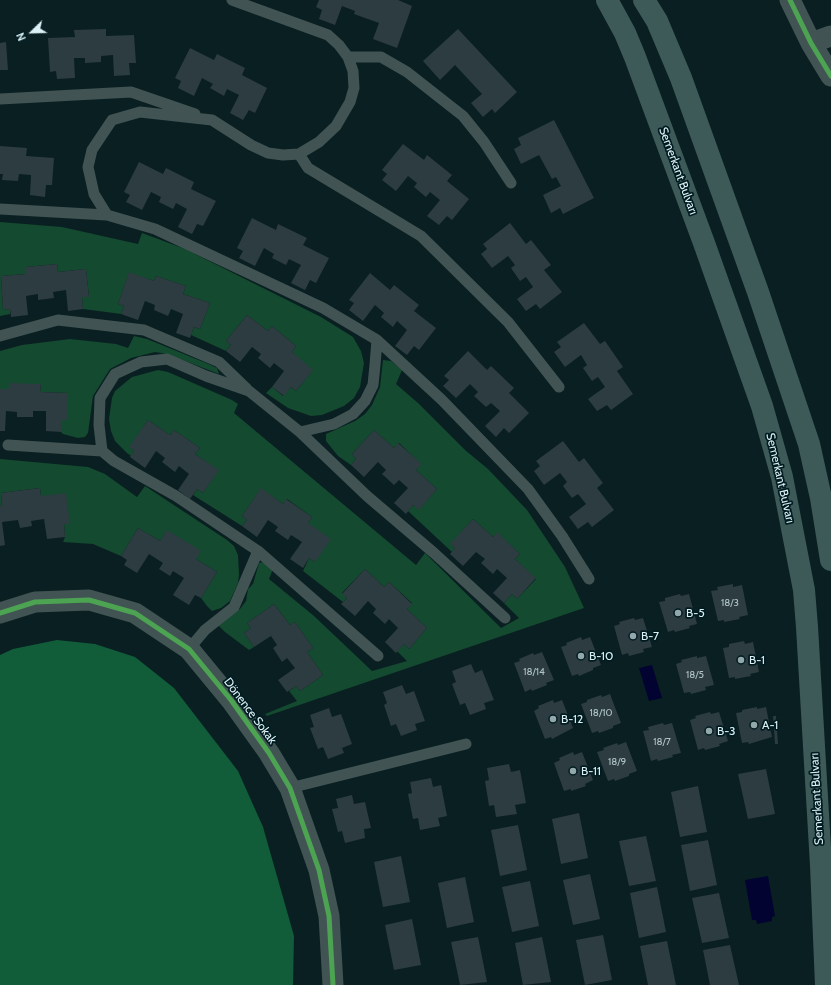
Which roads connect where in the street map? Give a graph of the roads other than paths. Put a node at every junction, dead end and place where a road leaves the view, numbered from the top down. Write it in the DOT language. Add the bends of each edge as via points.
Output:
graph roads {
  1 [pos="232,0"];
  2 [pos="606,0"];
  3 [pos="644,0"];
  4 [pos="790,0"];
  5 [pos="831,36"];
  6 [pos="811,43"];
  7 [pos="348,57"];
  8 [pos="831,76"];
  9 [pos="0,99"];
  10 [pos="212,120"];
  11 [pos="299,154"];
  12 [pos="511,183"];
  13 [pos="0,209"];
  14 [pos="107,215"];
  15 [pos="0,336"];
  16 [pos="377,340"];
  17 [pos="559,387"];
  18 [pos="249,391"];
  19 [pos="300,432"];
  20 [pos="8,446"];
  21 [pos="102,451"];
  22 [pos="258,551"];
  23 [pos="831,560"];
  24 [pos="589,580"];
  25 [pos="0,613"];
  26 [pos="505,618"];
  27 [pos="189,649"];
  28 [pos="378,656"];
  29 [pos="466,744"];
  30 [pos="290,788"];
  31 [pos="334,985"];
  32 [pos="826,985"];
  1 -- 7 [label="lane" via="328,35 339,44"];
  2 -- 32 [label="main road, Semerkant Bulvarı" via="635,56 691,207 762,406 782,477 806,612"];
  3 -- 23 [label="main road" via="657,21 681,78 758,292 809,444"];
  4 -- 6 [label="street"];
  5 -- 6 [label="street"];
  6 -- 8 [label="street"];
  7 -- 11 [label="lane" via="353,71 354,88 350,102 336,126 319,142"];
  7 -- 12 [label="lane" via="381,57 406,72 463,116"];
  9 -- 10 [label="lane" via="131,92"];
  10 -- 11 [label="lane" via="268,153"];
  10 -- 14 [label="lane" via="140,112 112,120 92,150 88,167 94,194"];
  11 -- 17 [label="lane" via="308,168 422,236 508,322"];
  13 -- 14 [label="lane"];
  14 -- 16 [label="lane" via="155,228 323,308"];
  15 -- 18 [label="lane" via="58,320 144,330 219,362"];
  16 -- 19 [label="lane" via="372,385 365,401 353,414 334,424"];
  16 -- 24 [label="lane" via="442,400 528,489 562,536"];
  18 -- 19 [label="lane"];
  18 -- 21 [label="lane" via="167,359 141,362 115,374 100,398 99,426"];
  19 -- 26 [label="lane" via="367,496"];
  20 -- 21 [label="lane"];
  21 -- 22 [label="lane" via="114,461 176,496"];
  22 -- 27 [label="lane" via="234,607 205,630"];
  22 -- 28 [label="lane"];
  25 -- 27 [label="street, Dönence Sokak" via="36,602 89,600 135,613"];
  27 -- 30 [label="street, Dönence Sokak" via="231,700 269,753"];
  29 -- 30 [label="lane"];
  30 -- 31 [label="street, Dönence Sokak" via="319,870 329,916"];
}
